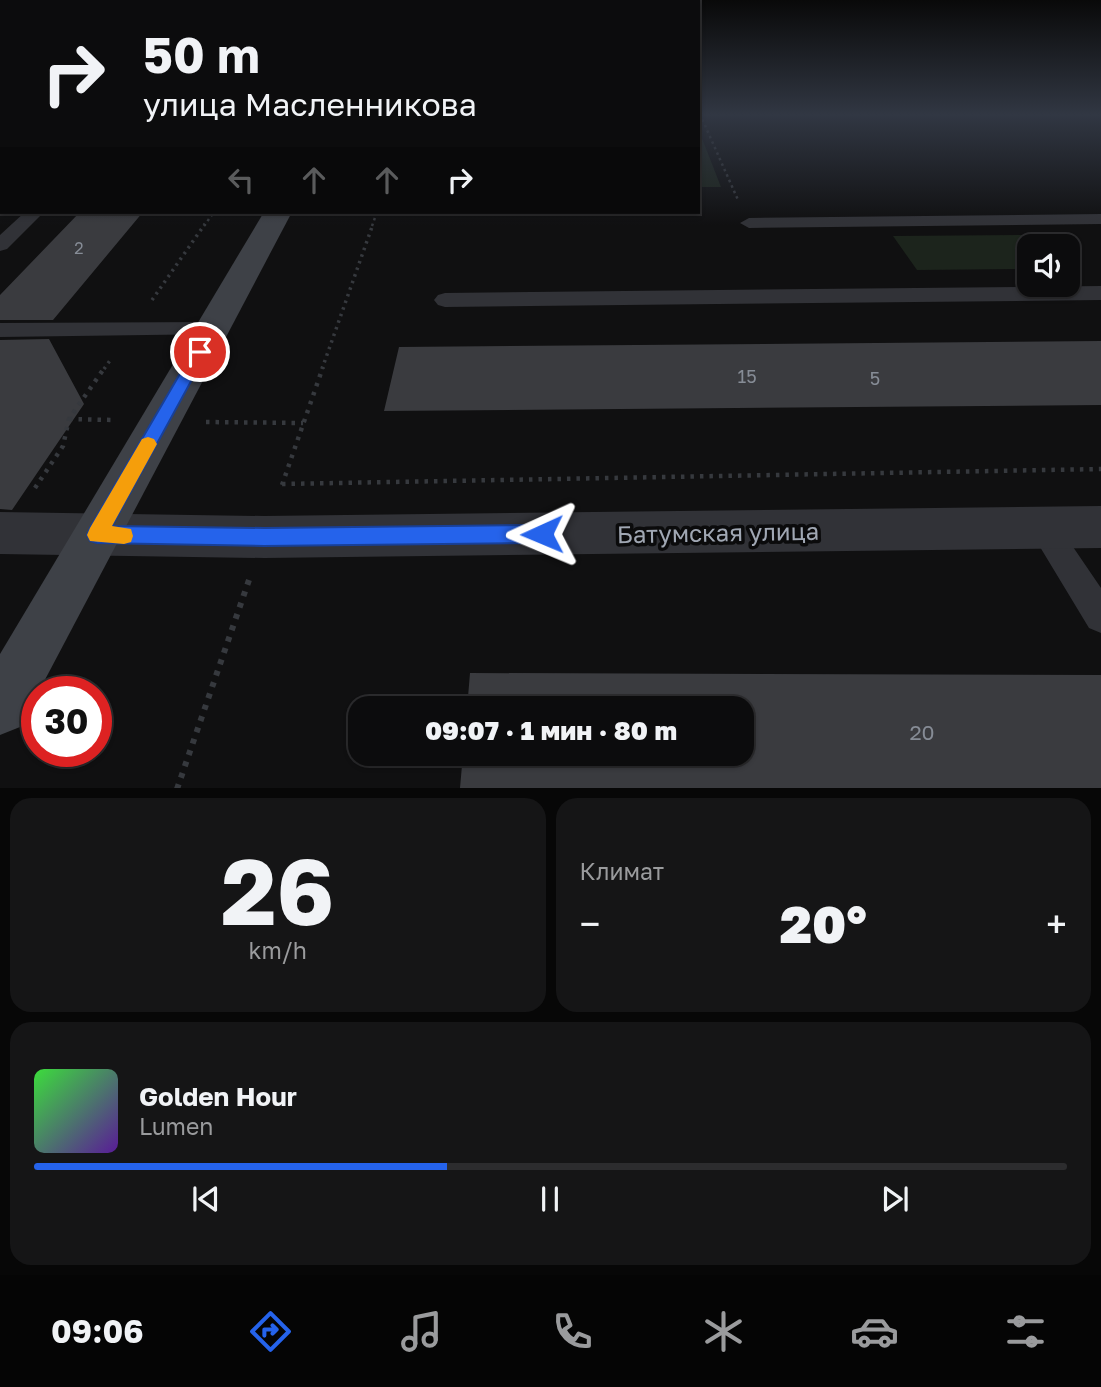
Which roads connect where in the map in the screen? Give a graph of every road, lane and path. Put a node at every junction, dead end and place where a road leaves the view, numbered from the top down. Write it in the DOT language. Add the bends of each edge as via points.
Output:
graph roads {
  1 [pos="717,151"];
  2 [pos="33,214"];
  3 [pos="213,214"];
  4 [pos="277,214"];
  5 [pos="1101,219"];
  6 [pos="749,223"];
  7 [pos="0,244"];
  8 [pos="1101,293"];
  9 [pos="445,300"];
  10 [pos="132,329"];
  11 [pos="213,329"];
  12 [pos="0,330"];
  13 [pos="1101,469"];
  14 [pos="282,484"];
  15 [pos="29,497"];
  16 [pos="1101,527"];
  17 [pos="1044,528"];
  18 [pos="0,533"];
  19 [pos="97,535"];
  20 [pos="1101,617"];
  21 [pos="0,707"];
  1 -- 6 [label="path"];
  2 -- 7 [label="lane"];
  3 -- 10 [label="path"];
  4 -- 11 [label="street"];
  5 -- 6 [label="lane"];
  8 -- 9 [label="lane"];
  10 -- 11 [label="lane"];
  10 -- 12 [label="lane"];
  10 -- 15 [label="path" via="69,419 63,446"];
  11 -- 19 [label="street"];
  13 -- 14 [label="path"];
  16 -- 17 [label="street, Батумская улица"];
  17 -- 19 [label="street, Батумская улица"];
  17 -- 20 [label="lane"];
  18 -- 19 [label="street, Батумская улица"];
  19 -- 21 [label="street"];
}
